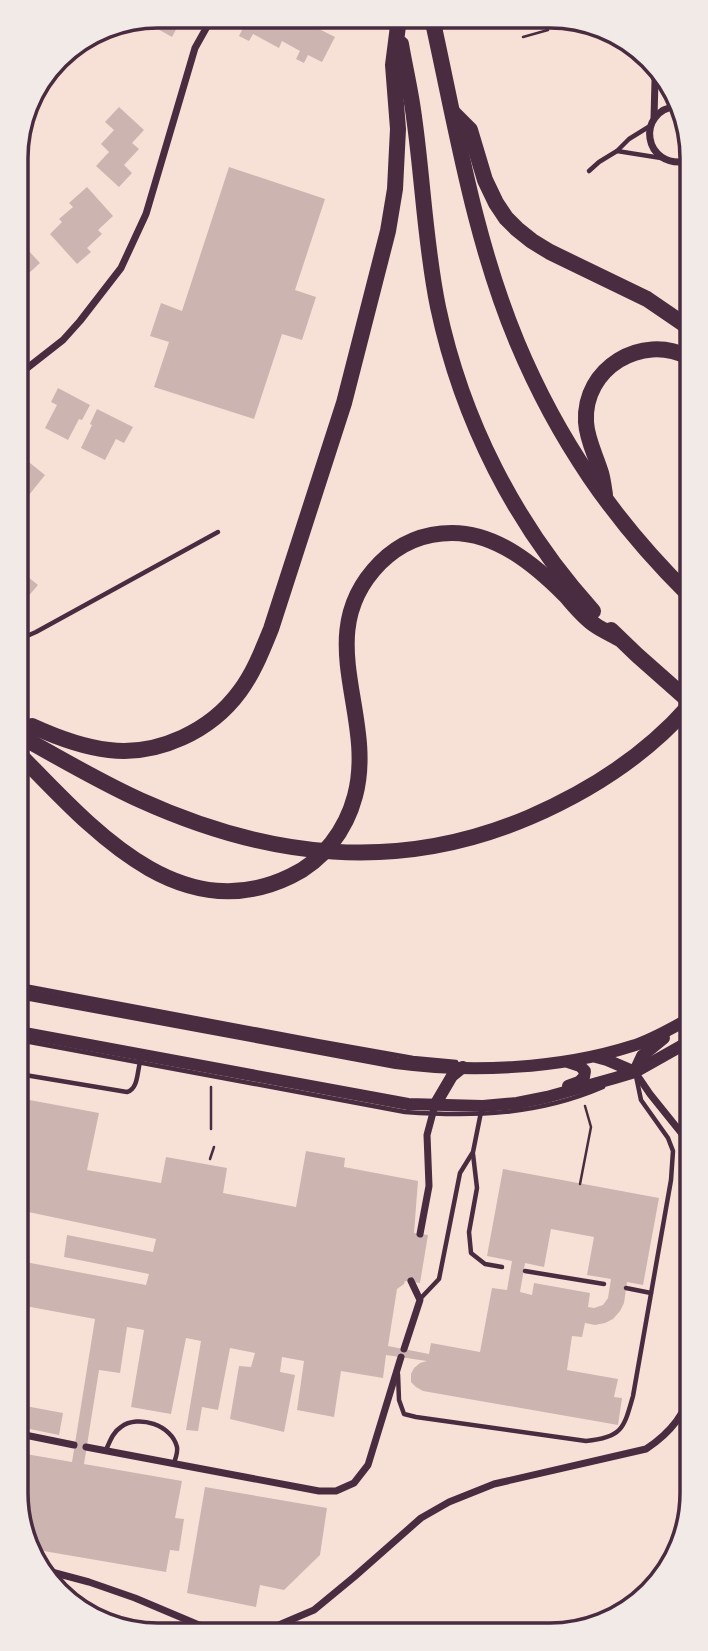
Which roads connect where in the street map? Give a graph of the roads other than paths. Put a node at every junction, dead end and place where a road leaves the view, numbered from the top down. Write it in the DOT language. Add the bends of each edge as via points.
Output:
graph roads {
  1 [pos="206,28"];
  2 [pos="396,28"];
  3 [pos="398,28"];
  4 [pos="434,28"];
  5 [pos="655,82"];
  6 [pos="670,107"];
  7 [pos="453,113"];
  8 [pos="652,122"];
  9 [pos="617,151"];
  10 [pos="662,159"];
  11 [pos="680,163"];
  12 [pos="589,171"];
  13 [pos="680,322"];
  14 [pos="680,354"];
  15 [pos="28,368"];
  16 [pos="605,501"];
  17 [pos="218,533"];
  18 [pos="680,586"];
  19 [pos="28,636"];
  20 [pos="618,638"];
  21 [pos="680,696"];
  22 [pos="680,716"];
  23 [pos="28,728"];
  24 [pos="28,729"];
  25 [pos="28,763"];
  26 [pos="28,987"];
  27 [pos="28,995"];
  28 [pos="680,1024"];
  29 [pos="680,1026"];
  30 [pos="28,1034"];
  31 [pos="28,1041"];
  32 [pos="680,1047"];
  33 [pos="593,1056"];
  34 [pos="140,1059"];
  35 [pos="564,1061"];
  36 [pos="523,1065"];
  37 [pos="464,1067"];
  38 [pos="635,1072"];
  39 [pos="28,1076"];
  40 [pos="615,1078"];
  41 [pos="547,1097"];
  42 [pos="535,1108"];
  43 [pos="434,1110"];
  44 [pos="482,1110"];
  45 [pos="680,1131"];
  46 [pos="472,1152"];
  47 [pos="419,1234"];
  48 [pos="502,1267"];
  49 [pos="525,1270"];
  50 [pos="411,1282"];
  51 [pos="604,1284"];
  52 [pos="626,1288"];
  53 [pos="652,1293"];
  54 [pos="420,1300"];
  55 [pos="401,1357"];
  56 [pos="680,1416"];
  57 [pos="28,1436"];
  58 [pos="74,1445"];
  59 [pos="86,1447"];
  60 [pos="106,1451"];
  61 [pos="174,1464"];
  62 [pos="56,1573"];
  63 [pos="194,1623"];
  64 [pos="283,1623"];
  1 -- 15 [label="street" via="195,48 146,214 121,268 64,340"];
  2 -- 23 [label="highway" via="393,65 397,141 388,231 344,403 257,664 217,716 194,733 166,744 109,750"];
  3 -- 20 [label="highway" via="438,305 471,418 520,515 560,571"];
  4 -- 7 [label="highway"];
  5 -- 8 [label="street"];
  6 -- 8 [label="street"];
  7 -- 13 [label="highway" via="470,130 485,180 517,229 550,252 647,299"];
  7 -- 16 [label="highway" via="482,238 516,341 571,450"];
  8 -- 9 [label="lane"];
  8 -- 10 [label="street" via="651,144"];
  9 -- 10 [label="lane"];
  9 -- 12 [label="lane"];
  10 -- 11 [label="street"];
  14 -- 16 [label="highway" via="655,349 627,355 596,382 586,420"];
  16 -- 18 [label="highway"];
  17 -- 19 [label="lane"];
  20 -- 21 [label="highway"];
  20 -- 25 [label="highway" via="594,625 523,558 495,543 455,533 419,537 400,547 365,582 349,621 346,648 360,756 350,812 340,832 315,860 278,883 254,889 203,888 148,868 79,817"];
  22 -- 24 [label="highway" via="645,749 557,806 470,839 386,853 288,848 186,819"];
  26 -- 36 [label="lane" via="414,1058"];
  27 -- 37 [label="main road" via="396,1063"];
  28 -- 33 [label="main road" via="634,1046"];
  29 -- 38 [label="main road" via="642,1056"];
  30 -- 34 [label="main road"];
  31 -- 34 [label="lane"];
  32 -- 38 [label="main road"];
  33 -- 35 [label="main road"];
  33 -- 38 [label="main road"];
  34 -- 39 [label="lane" via="135,1086 127,1092"];
  34 -- 43 [label="main road" via="191,1064"];
  34 -- 43 [label="lane" via="405,1112"];
  35 -- 36 [label="main road"];
  35 -- 41 [label="main road" via="580,1066 584,1077"];
  36 -- 37 [label="main road"];
  37 -- 43 [label="main road" via="452,1076"];
  38 -- 40 [label="main road"];
  38 -- 45 [label="street"];
  38 -- 53 [label="lane" via="640,1100 673,1151"];
  40 -- 41 [label="main road"];
  40 -- 42 [label="lane" via="584,1095"];
  41 -- 42 [label="lane"];
  41 -- 44 [label="main road"];
  42 -- 44 [label="lane" via="509,1113"];
  43 -- 44 [label="main road"];
  43 -- 47 [label="street" via="427,1135 429,1186"];
  44 -- 46 [label="lane"];
  46 -- 48 [label="lane" via="477,1188 469,1232 471,1253 485,1264"];
  46 -- 54 [label="lane" via="460,1173 439,1279"];
  49 -- 51 [label="lane"];
  50 -- 54 [label="street"];
  52 -- 53 [label="lane"];
  53 -- 55 [label="lane" via="628,1417 607,1439 586,1441 404,1414"];
  54 -- 55 [label="street"];
  55 -- 61 [label="street" via="368,1465 354,1483 336,1491 319,1491"];
  56 -- 64 [label="street" via="662,1439 646,1449 494,1483 449,1502 421,1518 314,1610"];
  57 -- 58 [label="street"];
  59 -- 60 [label="street"];
  60 -- 61 [label="street"];
  60 -- 61 [label="lane" via="118,1428 131,1421 145,1422 173,1437 178,1450"];
  62 -- 63 [label="street"];
}
